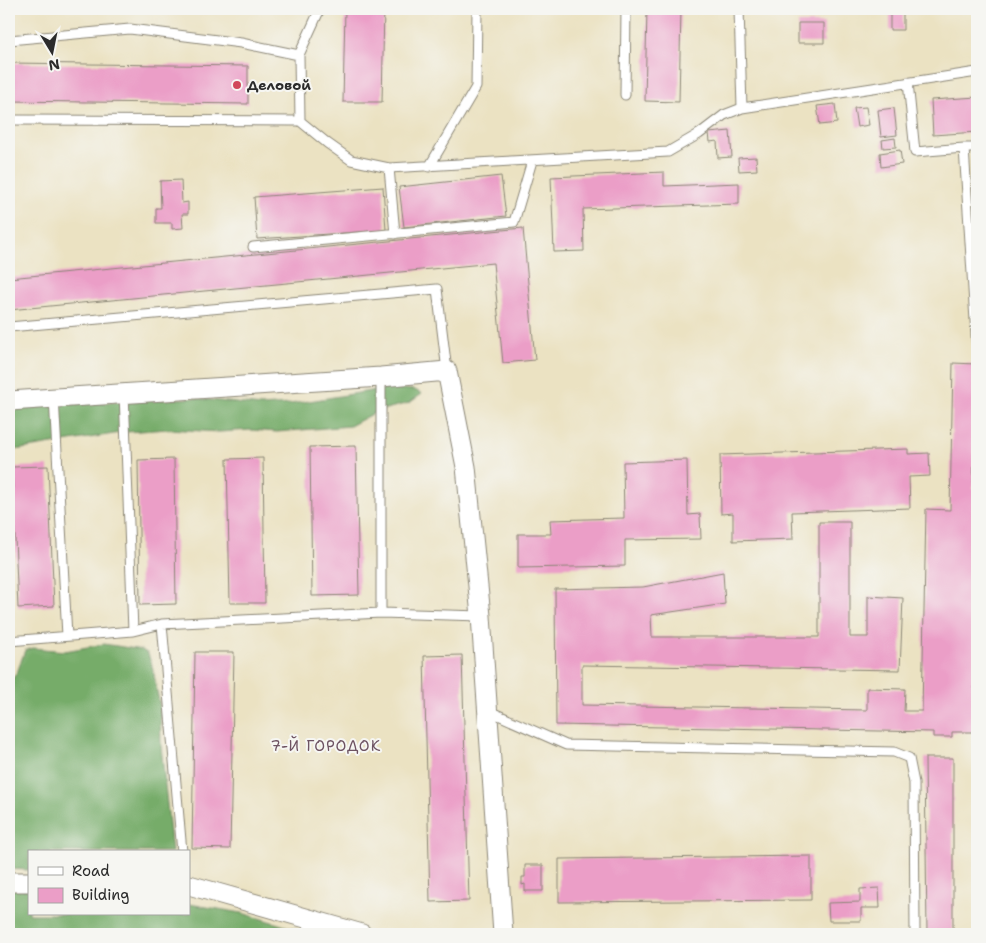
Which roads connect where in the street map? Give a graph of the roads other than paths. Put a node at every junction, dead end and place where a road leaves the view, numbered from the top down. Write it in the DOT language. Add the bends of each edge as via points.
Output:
graph roads {
  1 [pos="320,9"];
  2 [pos="477,9"];
  3 [pos="626,9"];
  4 [pos="739,9"];
  5 [pos="9,40"];
  6 [pos="299,55"];
  7 [pos="977,72"];
  8 [pos="908,82"];
  9 [pos="625,95"];
  10 [pos="742,108"];
  11 [pos="9,120"];
  12 [pos="300,121"];
  13 [pos="964,148"];
  14 [pos="977,148"];
  15 [pos="532,161"];
  16 [pos="429,167"];
  17 [pos="389,168"];
  18 [pos="395,234"];
  19 [pos="974,239"];
  20 [pos="253,247"];
  21 [pos="9,327"];
  22 [pos="977,352"];
  23 [pos="447,372"];
  24 [pos="381,377"];
  25 [pos="124,393"];
  26 [pos="54,398"];
  27 [pos="9,401"];
  28 [pos="381,613"];
  29 [pos="481,616"];
  30 [pos="162,624"];
  31 [pos="133,631"];
  32 [pos="67,636"];
  33 [pos="9,641"];
  34 [pos="487,710"];
  35 [pos="182,850"];
  36 [pos="9,882"];
  37 [pos="28,882"];
  38 [pos="190,884"];
  39 [pos="362,934"];
  40 [pos="503,934"];
  41 [pos="915,934"];
  1 -- 6 [label="lane"];
  2 -- 16 [label="lane" via="476,87"];
  3 -- 9 [label="lane"];
  4 -- 10 [label="lane"];
  5 -- 6 [label="lane" via="130,29 240,43"];
  6 -- 12 [label="lane"];
  7 -- 8 [label="lane"];
  8 -- 10 [label="lane"];
  8 -- 13 [label="lane" via="915,152"];
  10 -- 15 [label="lane" via="724,115 668,152"];
  11 -- 12 [label="lane"];
  12 -- 17 [label="lane" via="351,160"];
  13 -- 14 [label="lane"];
  13 -- 19 [label="lane"];
  15 -- 16 [label="lane"];
  15 -- 18 [label="lane" via="514,222"];
  16 -- 17 [label="lane"];
  17 -- 18 [label="lane"];
  18 -- 20 [label="lane"];
  19 -- 22 [label="lane"];
  21 -- 23 [label="lane" via="437,289"];
  23 -- 24 [label="street"];
  23 -- 29 [label="street" via="466,467"];
  24 -- 25 [label="street"];
  24 -- 28 [label="lane"];
  25 -- 26 [label="street"];
  25 -- 31 [label="lane"];
  26 -- 27 [label="street"];
  26 -- 32 [label="lane"];
  28 -- 29 [label="lane"];
  28 -- 30 [label="lane"];
  29 -- 34 [label="street"];
  30 -- 31 [label="lane"];
  30 -- 35 [label="lane"];
  31 -- 32 [label="lane"];
  32 -- 33 [label="lane"];
  34 -- 40 [label="street"];
  34 -- 41 [label="lane" via="566,745 894,752 909,758 914,783"];
  36 -- 37 [label="street"];
  38 -- 39 [label="street"];
}
